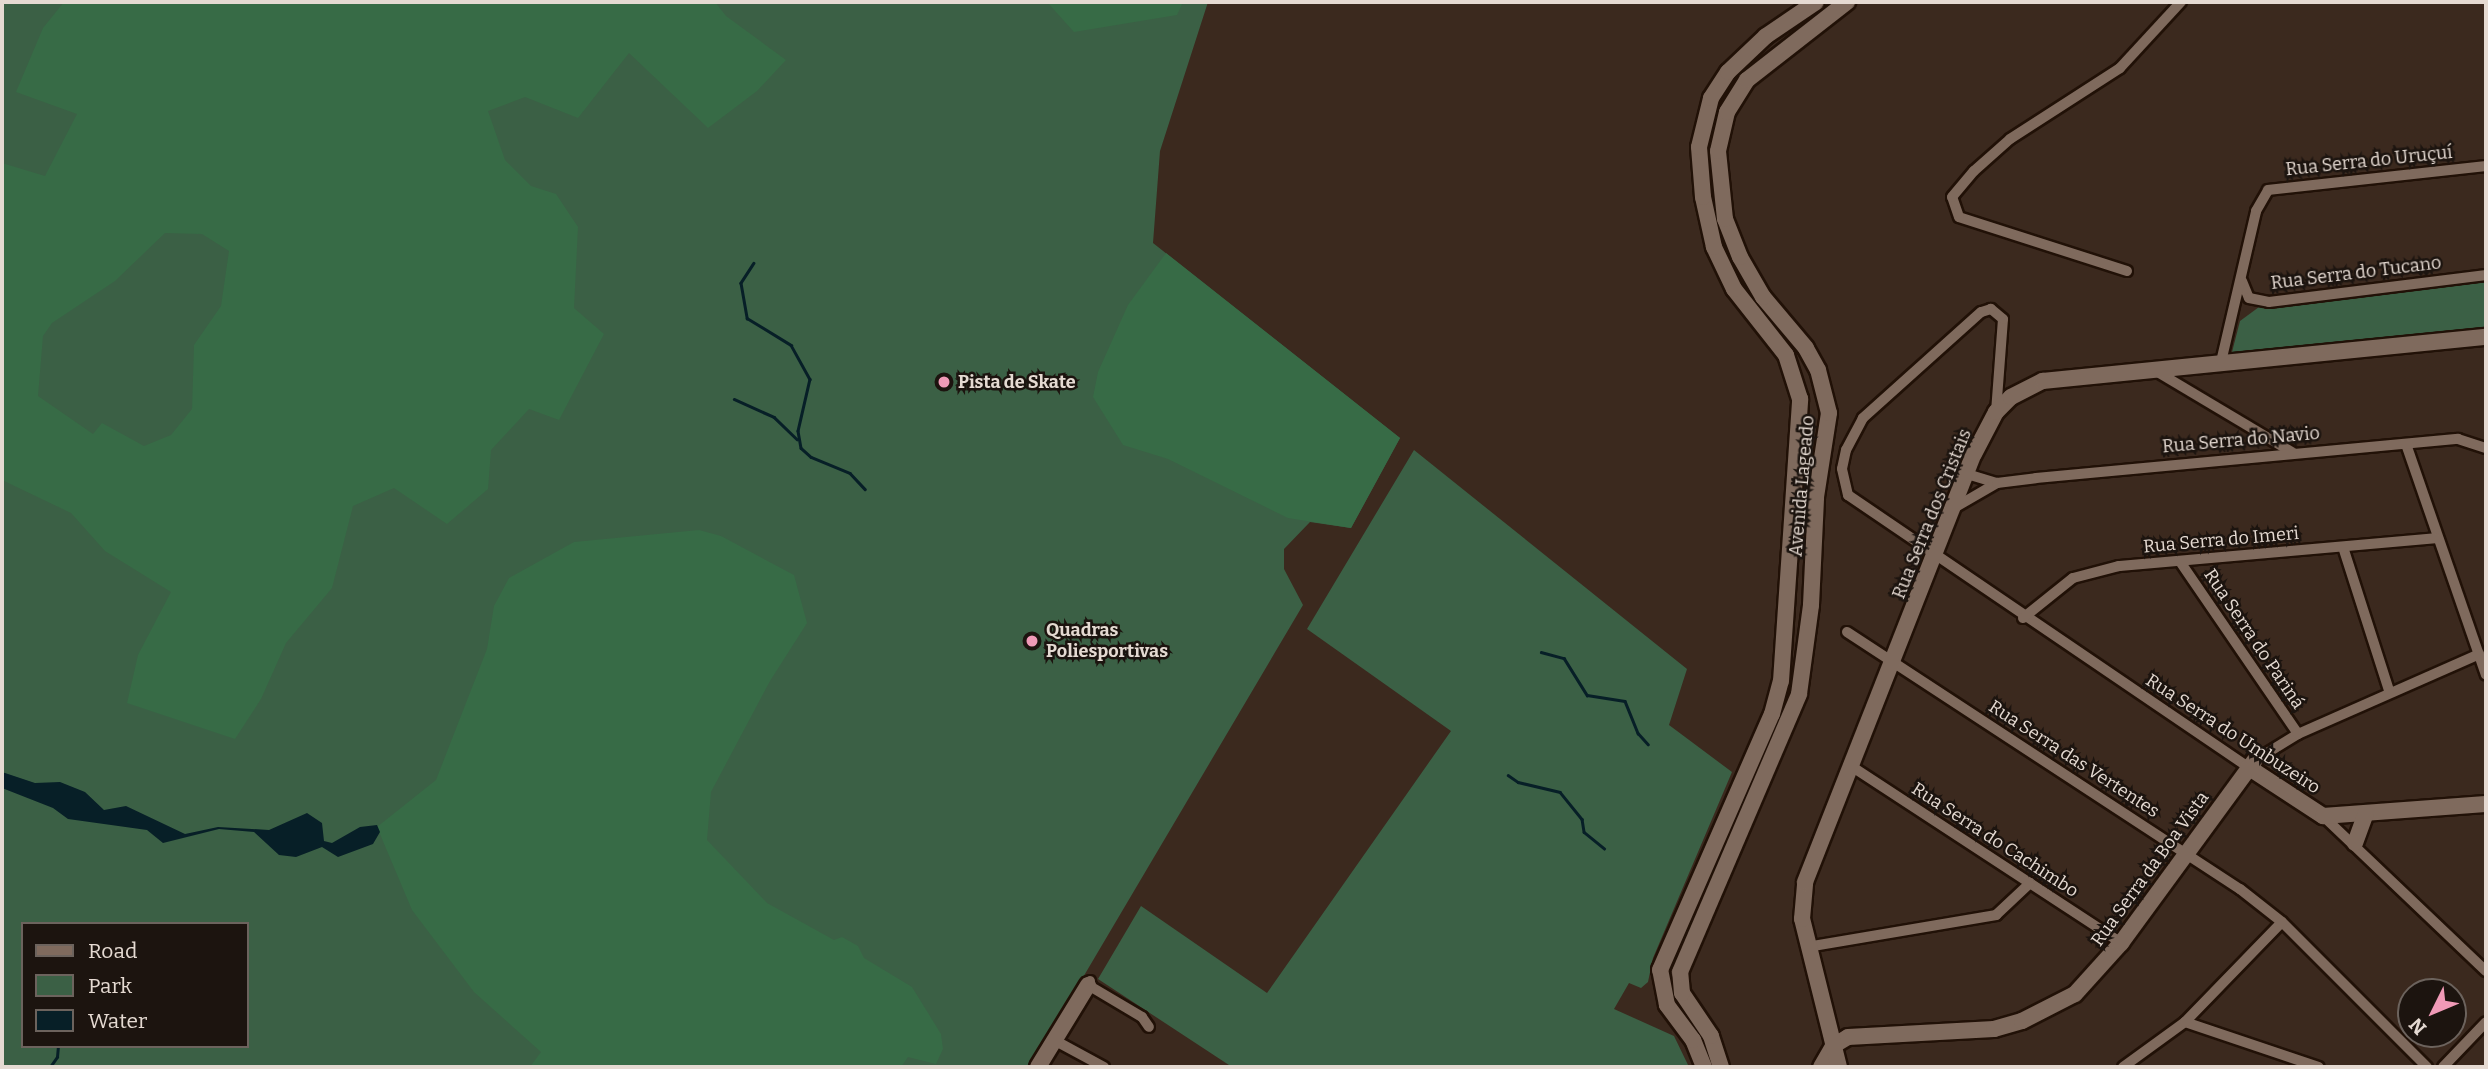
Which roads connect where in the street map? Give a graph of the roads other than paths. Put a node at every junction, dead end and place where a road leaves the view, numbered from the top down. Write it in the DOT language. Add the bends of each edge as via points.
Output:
graph roads {
  1 [pos="1816,2"];
  2 [pos="1847,2"];
  3 [pos="2180,2"];
  4 [pos="2486,166"];
  5 [pos="2127,271"];
  6 [pos="2486,275"];
  7 [pos="2242,281"];
  8 [pos="2486,337"];
  9 [pos="2221,362"];
  10 [pos="2152,369"];
  11 [pos="1996,412"];
  12 [pos="2406,444"];
  13 [pos="2486,448"];
  14 [pos="2292,452"];
  15 [pos="1967,474"];
  16 [pos="1997,483"];
  17 [pos="1954,508"];
  18 [pos="2436,538"];
  19 [pos="2343,547"];
  20 [pos="1935,557"];
  21 [pos="2181,563"];
  22 [pos="2023,618"];
  23 [pos="1847,632"];
  24 [pos="2479,654"];
  25 [pos="1893,661"];
  26 [pos="2486,675"];
  27 [pos="2390,694"];
  28 [pos="2298,734"];
  29 [pos="2251,764"];
  30 [pos="1851,766"];
  31 [pos="2486,804"];
  32 [pos="2365,813"];
  33 [pos="2323,816"];
  34 [pos="2355,843"];
  35 [pos="2186,854"];
  36 [pos="2030,883"];
  37 [pos="2282,922"];
  38 [pos="2121,943"];
  39 [pos="1807,947"];
  40 [pos="1660,970"];
  41 [pos="2486,971"];
  42 [pos="1680,972"];
  43 [pos="1089,983"];
  44 [pos="2185,1022"];
  45 [pos="2486,1022"];
  46 [pos="1149,1027"];
  47 [pos="1054,1040"];
  48 [pos="1833,1046"];
  49 [pos="1721,1066"];
  50 [pos="1038,1067"];
  51 [pos="1104,1067"];
  52 [pos="1704,1067"];
  53 [pos="1821,1067"];
  54 [pos="1839,1067"];
  55 [pos="2123,1067"];
  56 [pos="2319,1067"];
  57 [pos="2427,1067"];
  58 [pos="2443,1067"];
  1 -- 40 [label="main road, Avenida Lageado" via="1766,36 1728,72 1711,98 1699,146 1703,197 1714,247 1734,289 1786,355 1800,399 1781,681 1772,714"];
  2 -- 42 [label="main road, Avenida Lageado" via="1757,68 1732,101 1721,130 1718,151 1726,219 1752,279 1818,370 1827,396 1829,430 1816,497 1810,627 1799,694"];
  3 -- 5 [label="street" via="2120,68 2010,139 1952,197 1959,217"];
  4 -- 7 [label="street, Rua Serra do Uruçuí" via="2268,190 2256,211"];
  6 -- 7 [label="street, Rua Serra do Tucano" via="2269,302 2249,298"];
  7 -- 9 [label="street, Rua Serra do Uruçuí" via="2235,291"];
  8 -- 9 [label="main road, Rua Serra dos Cristais"];
  9 -- 10 [label="main road, Rua Serra dos Cristais"];
  10 -- 11 [label="main road, Rua Serra dos Cristais" via="2043,381 2019,392"];
  10 -- 14 [label="street"];
  11 -- 15 [label="main road, Rua Serra dos Cristais"];
  11 -- 20 [label="street, Rua Serra do Umbuzeiro" via="2003,319 1991,309 1981,312 1879,401 1851,436 1842,469 1849,495"];
  12 -- 13 [label="street, Rua Serra do Navio" via="2458,439"];
  12 -- 14 [label="street, Rua Serra do Navio"];
  12 -- 18 [label="street"];
  14 -- 16 [label="street, Rua Serra do Navio"];
  15 -- 16 [label="street, Rua Serra do Navio"];
  15 -- 17 [label="main road, Rua Serra dos Cristais"];
  16 -- 17 [label="street, Rua Serra do Navio"];
  17 -- 20 [label="main road, Rua Serra dos Cristais"];
  18 -- 19 [label="street, Rua Serra do Imeri"];
  18 -- 24 [label="street"];
  19 -- 21 [label="street, Rua Serra do Imeri"];
  19 -- 27 [label="street"];
  20 -- 22 [label="street, Rua Serra do Umbuzeiro"];
  20 -- 25 [label="main road, Rua Serra dos Cristais"];
  21 -- 22 [label="street, Rua Serra do Imeri" via="2119,566 2082,575 2057,588"];
  21 -- 28 [label="street, Rua Serra do Pariná"];
  22 -- 29 [label="street, Rua Serra do Umbuzeiro"];
  23 -- 25 [label="street, Rua Serra das Vertentes"];
  24 -- 26 [label="street"];
  24 -- 27 [label="street, Rua Serra da Boa Vista"];
  25 -- 30 [label="main road, Rua Serra dos Cristais"];
  25 -- 35 [label="street, Rua Serra das Vertentes"];
  27 -- 28 [label="street, Rua Serra da Boa Vista"];
  28 -- 29 [label="street, Rua Serra da Boa Vista"];
  29 -- 33 [label="main road, Rua Serra do Umbuzeiro"];
  29 -- 35 [label="main road, Rua Serra da Boa Vista"];
  30 -- 36 [label="street, Rua Serra do Cachimbo"];
  30 -- 39 [label="main road, Rua Serra dos Cristais" via="1805,882 1802,919"];
  31 -- 32 [label="main road"];
  32 -- 33 [label="main road"];
  32 -- 34 [label="main road"];
  33 -- 34 [label="street, Rua Serra do Umbuzeiro"];
  34 -- 41 [label="street, Rua Serra do Umbuzeiro"];
  35 -- 37 [label="street, Rua Serra das Vertentes"];
  35 -- 38 [label="main road, Rua Serra da Boa Vista"];
  36 -- 38 [label="street, Rua Serra do Cachimbo"];
  36 -- 39 [label="street" via="1996,915"];
  37 -- 44 [label="street"];
  37 -- 57 [label="street, Rua Serra das Vertentes"];
  38 -- 48 [label="main road, Rua Serra da Boa Vista" via="2074,994 2022,1021 1975,1032 1848,1037"];
  39 -- 48 [label="main road, Rua Serra dos Cristais"];
  40 -- 42 [label="main road"];
  40 -- 52 [label="main road" via="1667,1005 1693,1040"];
  42 -- 49 [label="main road" via="1682,993 1711,1036"];
  43 -- 46 [label="street" via="1142,1017"];
  43 -- 47 [label="main road"];
  44 -- 55 [label="street"];
  44 -- 56 [label="street"];
  45 -- 58 [label="street"];
  47 -- 50 [label="main road"];
  47 -- 51 [label="street"];
  48 -- 53 [label="main road"];
  48 -- 54 [label="main road, Rua Serra dos Cristais"];
}
